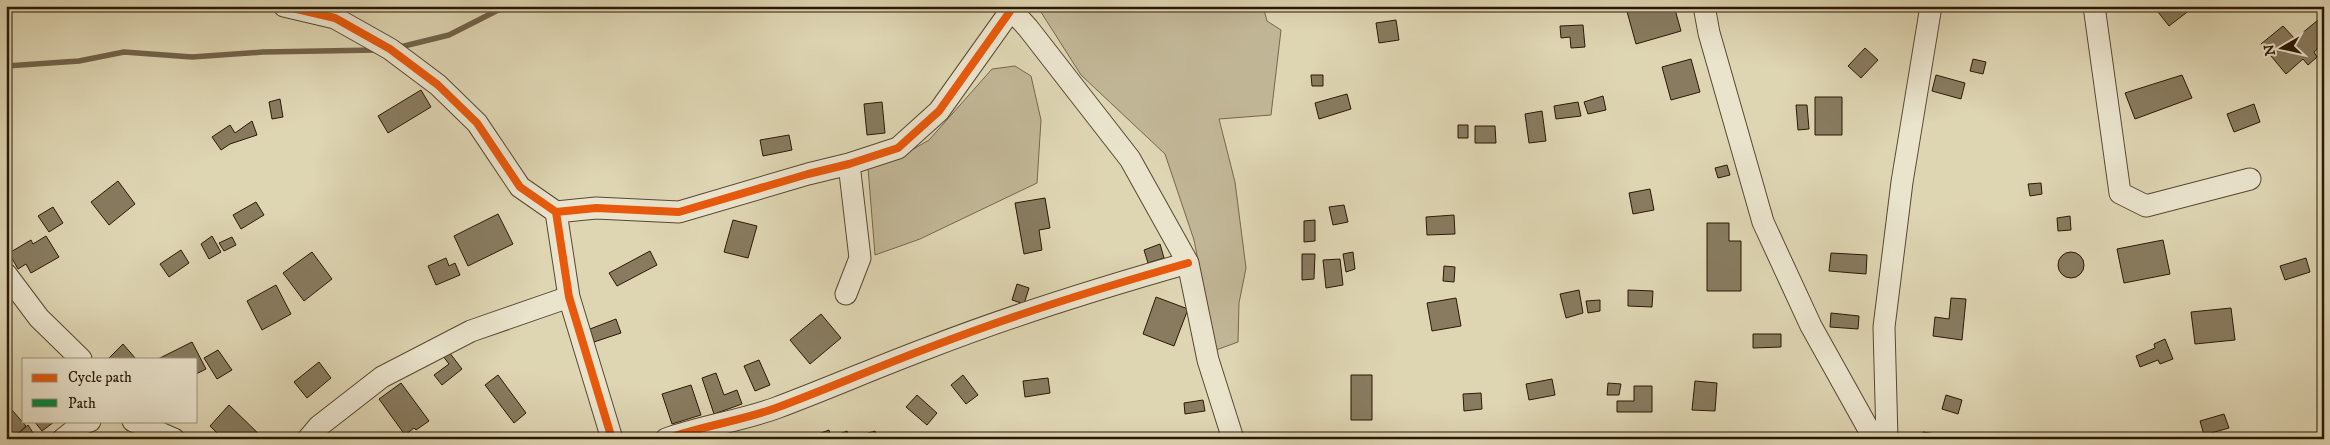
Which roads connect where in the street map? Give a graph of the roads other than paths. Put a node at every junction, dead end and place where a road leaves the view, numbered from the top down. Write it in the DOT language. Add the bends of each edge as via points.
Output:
graph roads {
  1 [pos="284,6"];
  2 [pos="1704,6"];
  3 [pos="1931,6"];
  4 [pos="2094,6"];
  5 [pos="1010,8"];
  6 [pos="850,164"];
  7 [pos="2250,179"];
  8 [pos="556,212"];
  9 [pos="1188,263"];
  10 [pos="6,274"];
  11 [pos="846,294"];
  12 [pos="569,296"];
  13 [pos="80,358"];
  14 [pos="87,422"];
  15 [pos="135,422"];
  16 [pos="63,439"];
  17 [pos="174,439"];
  18 [pos="308,439"];
  19 [pos="612,439"];
  20 [pos="666,439"];
  21 [pos="1234,439"];
  22 [pos="1874,439"];
  23 [pos="1887,439"];
  1 -- 8 [label="street" via="335,18 390,49 438,84 476,123 520,187"];
  2 -- 22 [label="street" via="1763,222 1812,326"];
  3 -- 23 [label="street" via="1902,182 1884,327"];
  4 -- 7 [label="street" via="2120,193 2146,206"];
  5 -- 6 [label="street" via="984,51 939,111 898,148"];
  5 -- 9 [label="street" via="1130,159"];
  6 -- 8 [label="street" via="679,212 596,208"];
  6 -- 11 [label="street" via="860,258"];
  8 -- 12 [label="street"];
  9 -- 20 [label="street" via="1003,320 754,416"];
  9 -- 21 [label="street" via="1208,360"];
  10 -- 13 [label="street" via="39,318"];
  12 -- 18 [label="street" via="471,331 382,377 319,426"];
  12 -- 19 [label="street"];
  14 -- 16 [label="street"];
  15 -- 17 [label="street"];
}
